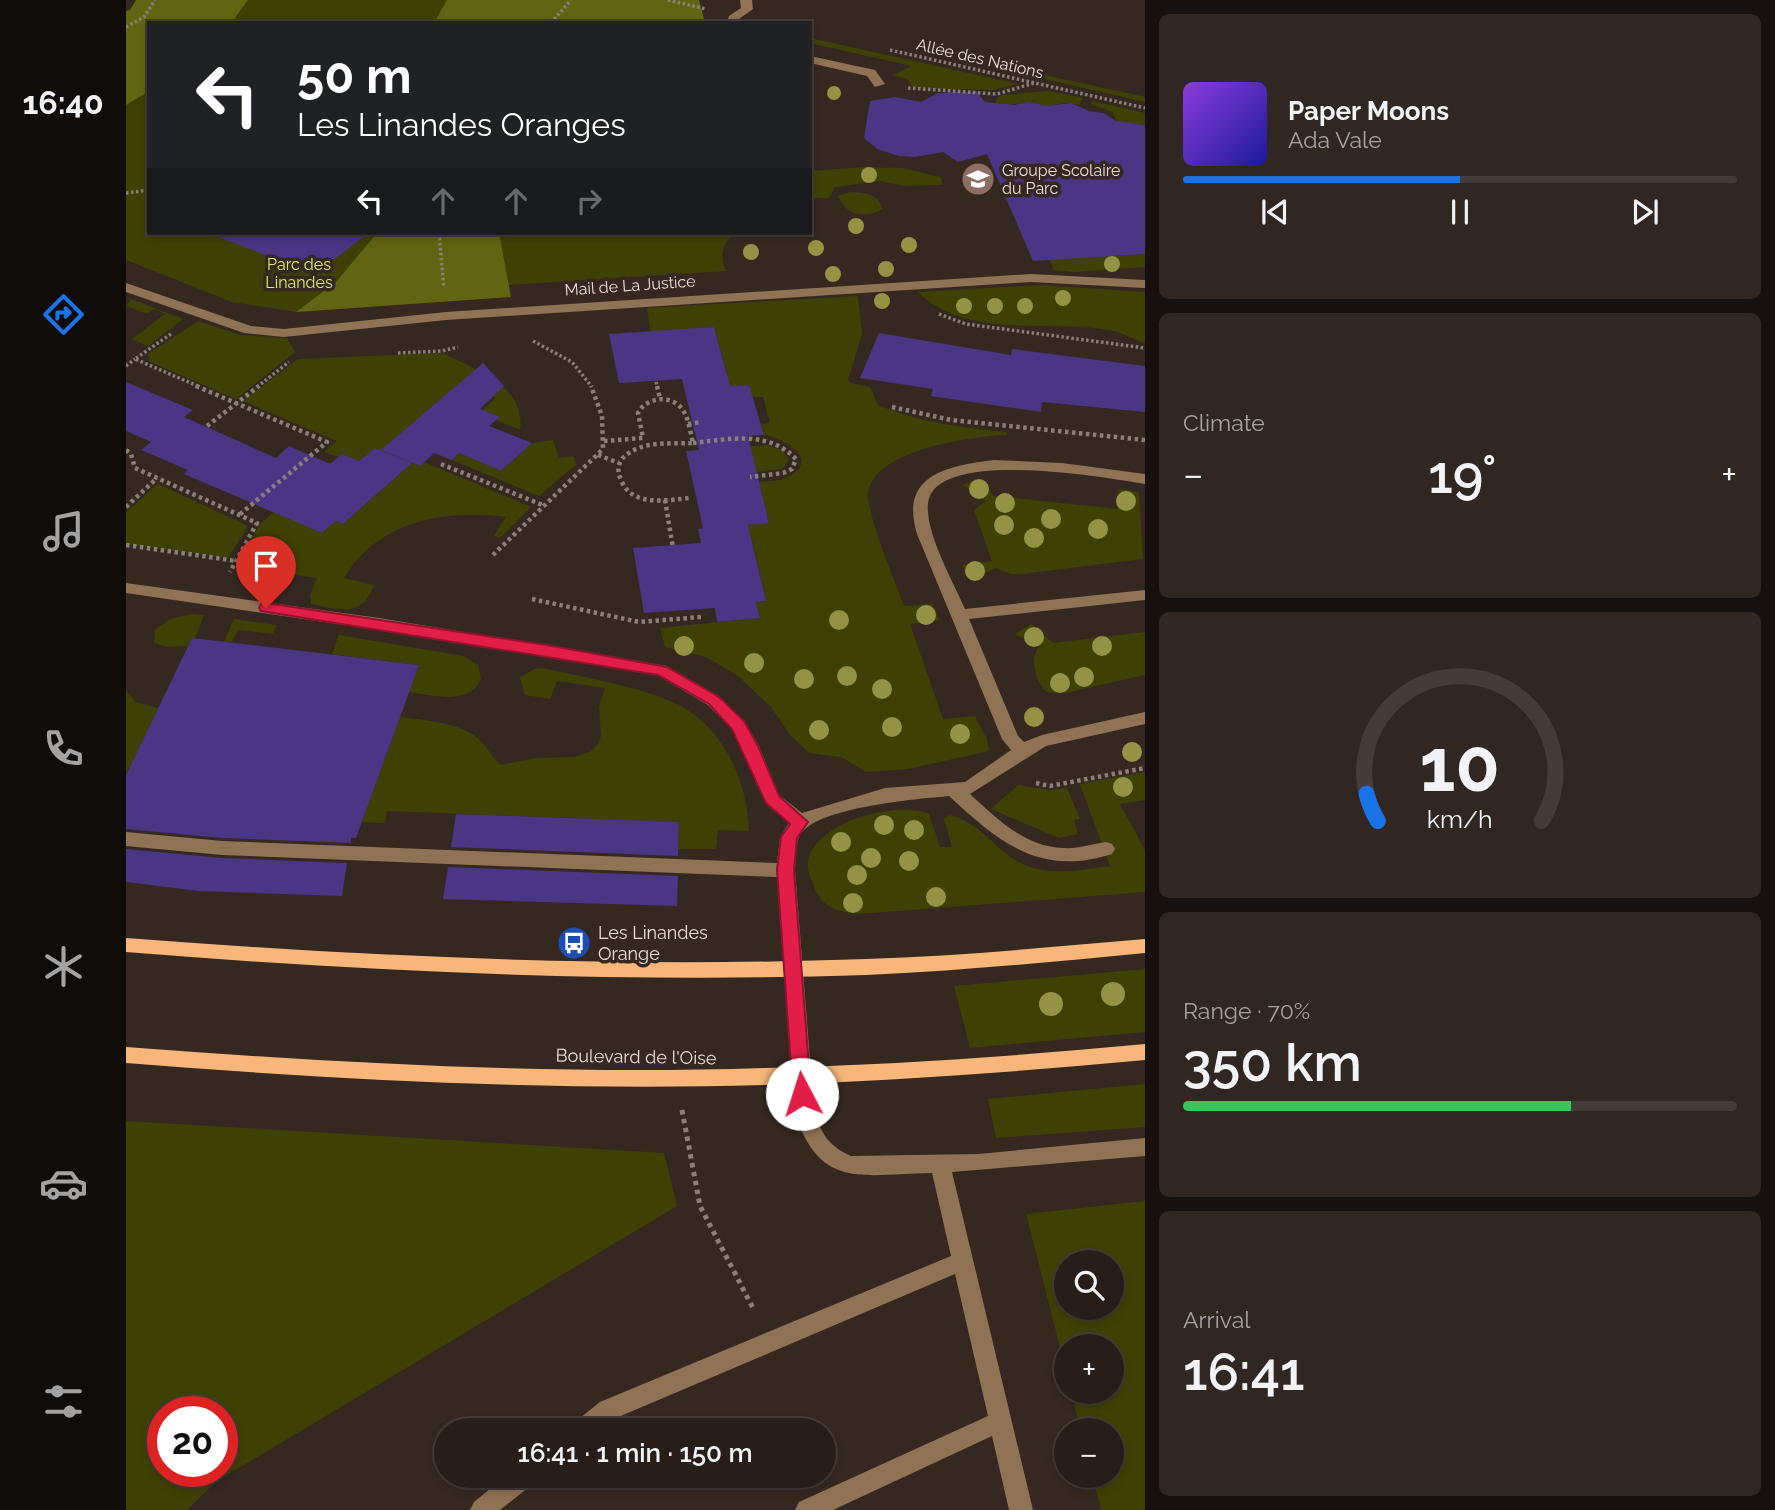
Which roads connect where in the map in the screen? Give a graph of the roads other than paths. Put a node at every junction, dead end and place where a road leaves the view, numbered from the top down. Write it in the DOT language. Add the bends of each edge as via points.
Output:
graph roads {
  1 [pos="746,0"];
  2 [pos="733,21"];
  3 [pos="812,59"];
  4 [pos="879,84"];
  5 [pos="1145,284"];
  6 [pos="126,286"];
  7 [pos="1145,479"];
  8 [pos="126,588"];
  9 [pos="1145,595"];
  10 [pos="959,615"];
  11 [pos="1145,718"];
  12 [pos="1023,751"];
  13 [pos="955,791"];
  14 [pos="800,822"];
  15 [pos="126,839"];
  16 [pos="1105,849"];
  17 [pos="786,870"];
  18 [pos="126,945"];
  19 [pos="1145,946"];
  20 [pos="792,968"];
  21 [pos="1145,1052"];
  22 [pos="126,1055"];
  23 [pos="800,1078"];
  24 [pos="1145,1147"];
  25 [pos="940,1164"];
  26 [pos="963,1261"];
  27 [pos="598,1418"];
  28 [pos="999,1422"];
  29 [pos="510,1488"];
  30 [pos="482,1510"];
  31 [pos="807,1510"];
  32 [pos="1021,1510"];
  1 -- 2 [label="street" via="747,9"];
  3 -- 4 [label="street" via="871,73"];
  5 -- 6 [label="street, Mail de La Justice" via="1031,278 508,311 296,333 257,332"];
  7 -- 10 [label="street" via="997,464 958,471 931,484 920,503 922,525"];
  8 -- 14 [label="street" via="662,670 714,701 738,725 772,799"];
  9 -- 10 [label="street"];
  10 -- 12 [label="street" via="1012,739"];
  11 -- 12 [label="street" via="1059,736"];
  12 -- 13 [label="street" via="979,782"];
  13 -- 14 [label="street" via="885,795"];
  13 -- 16 [label="street" via="1005,836 1045,853"];
  14 -- 17 [label="street" via="789,837"];
  15 -- 17 [label="street" via="222,848"];
  17 -- 20 [label="street"];
  18 -- 20 [label="main road" via="475,967"];
  19 -- 20 [label="main road" via="938,964"];
  20 -- 23 [label="street"];
  21 -- 23 [label="main road, Boulevard de l'Oise"];
  22 -- 23 [label="main road, Boulevard de l'Oise" via="347,1072"];
  23 -- 25 [label="street" via="804,1110 817,1147 833,1159 850,1165"];
  24 -- 25 [label="street"];
  25 -- 26 [label="street"];
  26 -- 27 [label="street"];
  26 -- 28 [label="street"];
  28 -- 31 [label="street"];
  28 -- 32 [label="street"];
  29 -- 30 [label="street"];
}
